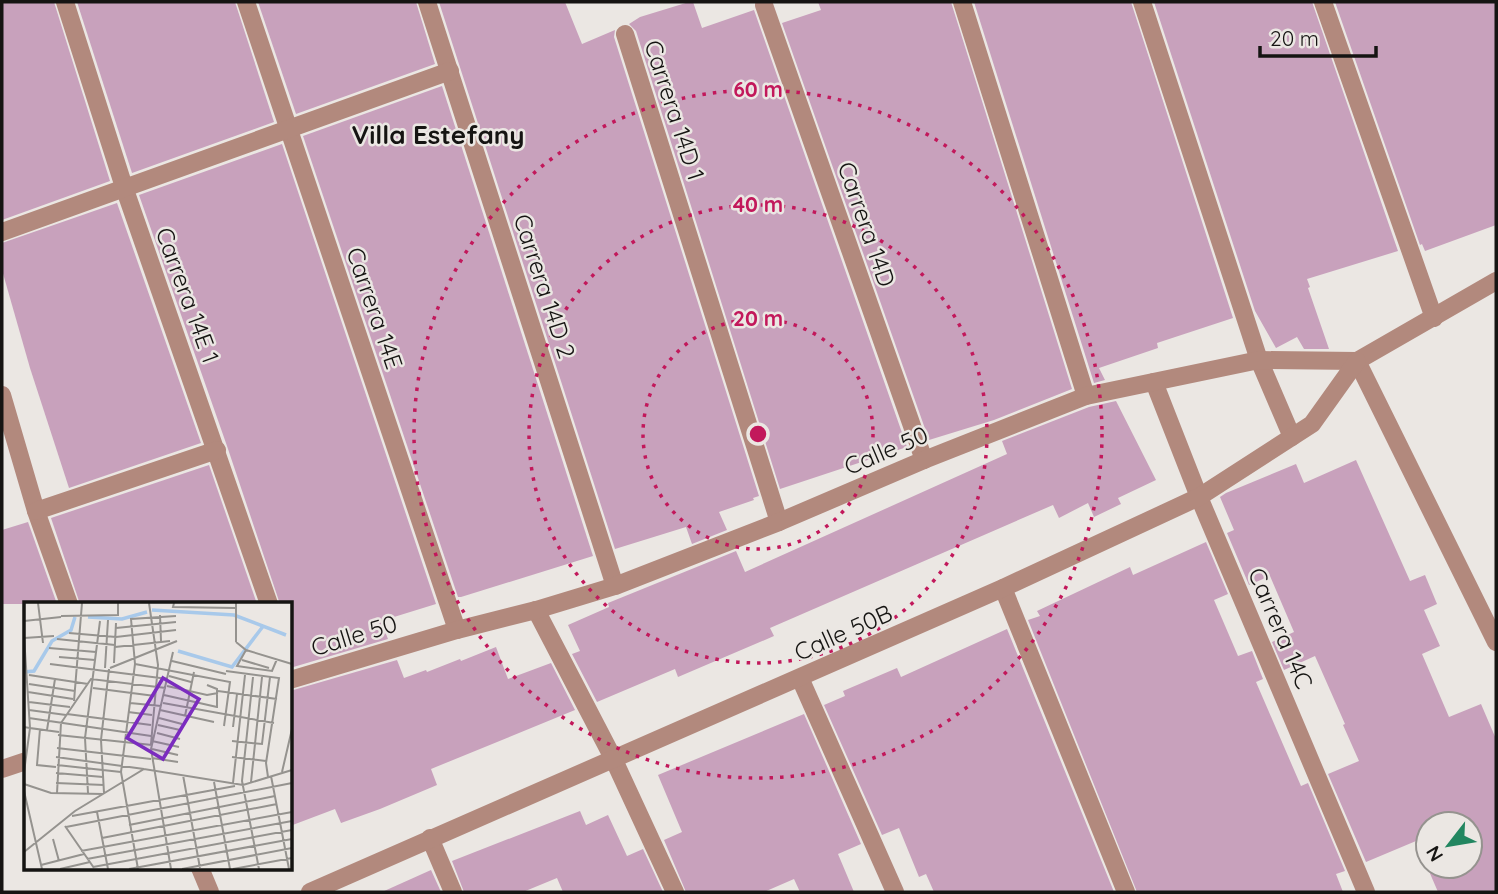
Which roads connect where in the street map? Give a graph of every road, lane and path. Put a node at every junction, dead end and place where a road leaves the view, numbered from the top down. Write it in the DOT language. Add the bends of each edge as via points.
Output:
graph roads {
  1 [pos="65,2"];
  2 [pos="246,2"];
  3 [pos="427,2"];
  4 [pos="961,2"];
  5 [pos="1142,2"];
  6 [pos="1323,2"];
  7 [pos="764,5"];
  8 [pos="625,34"];
  9 [pos="450,71"];
  10 [pos="289,130"];
  11 [pos="124,187"];
  12 [pos="2,232"];
  13 [pos="1496,281"];
  14 [pos="1434,318"];
  15 [pos="1259,360"];
  16 [pos="1357,361"];
  17 [pos="1154,382"];
  18 [pos="2,395"];
  19 [pos="1086,396"];
  20 [pos="1292,437"];
  21 [pos="217,450"];
  22 [pos="924,460"];
  23 [pos="1199,497"];
  24 [pos="37,511"];
  25 [pos="779,522"];
  26 [pos="615,586"];
  27 [pos="1003,588"];
  28 [pos="68,602"];
  29 [pos="268,602"];
  30 [pos="536,610"];
  31 [pos="457,630"];
  32 [pos="1496,642"];
  33 [pos="292,675"];
  34 [pos="800,678"];
  35 [pos="613,758"];
  36 [pos="24,762"];
  37 [pos="2,769"];
  38 [pos="430,838"];
  39 [pos="201,870"];
  40 [pos="211,892"];
  41 [pos="310,892"];
  42 [pos="453,892"];
  43 [pos="675,892"];
  44 [pos="895,892"];
  45 [pos="1126,892"];
  46 [pos="1366,892"];
  1 -- 11 [label="street, Carrera 14E 1"];
  2 -- 10 [label="street, Carrera 14E"];
  3 -- 9 [label="street, Carrera 14D 2"];
  4 -- 19 [label="street"];
  5 -- 15 [label="street"];
  6 -- 14 [label="street"];
  7 -- 22 [label="street, Carrera 14D"];
  8 -- 25 [label="street, Carrera 14D 1"];
  9 -- 10 [label="street"];
  9 -- 26 [label="street, Carrera 14D 2"];
  10 -- 11 [label="street"];
  10 -- 31 [label="street, Carrera 14E"];
  11 -- 12 [label="street"];
  11 -- 21 [label="street, Carrera 14E 1"];
  13 -- 14 [label="street, Calle 50"];
  14 -- 16 [label="street, Calle 50"];
  15 -- 16 [label="street, Calle 50"];
  15 -- 17 [label="street, Calle 50"];
  15 -- 20 [label="street"];
  16 -- 20 [label="street, Calle 50B" via="1312,424"];
  16 -- 32 [label="street"];
  17 -- 19 [label="street, Calle 50"];
  17 -- 23 [label="street, Carrera 14C"];
  18 -- 24 [label="street"];
  19 -- 22 [label="street, Calle 50"];
  20 -- 23 [label="street, Calle 50B"];
  21 -- 24 [label="street"];
  21 -- 29 [label="street, Carrera 14E 1"];
  22 -- 25 [label="street, Calle 50"];
  23 -- 27 [label="street, Calle 50B"];
  23 -- 46 [label="street, Carrera 14C"];
  24 -- 28 [label="street"];
  25 -- 26 [label="street, Calle 50"];
  26 -- 30 [label="street, Calle 50"];
  27 -- 34 [label="street, Calle 50B"];
  27 -- 45 [label="street"];
  30 -- 31 [label="street, Calle 50"];
  30 -- 35 [label="street"];
  31 -- 33 [label="street, Calle 50"];
  34 -- 35 [label="street, Calle 50B"];
  34 -- 44 [label="street"];
  35 -- 38 [label="street, Calle 50B"];
  35 -- 43 [label="street"];
  36 -- 37 [label="street"];
  38 -- 41 [label="street, Calle 50B"];
  38 -- 42 [label="street"];
  39 -- 40 [label="street"];
}
